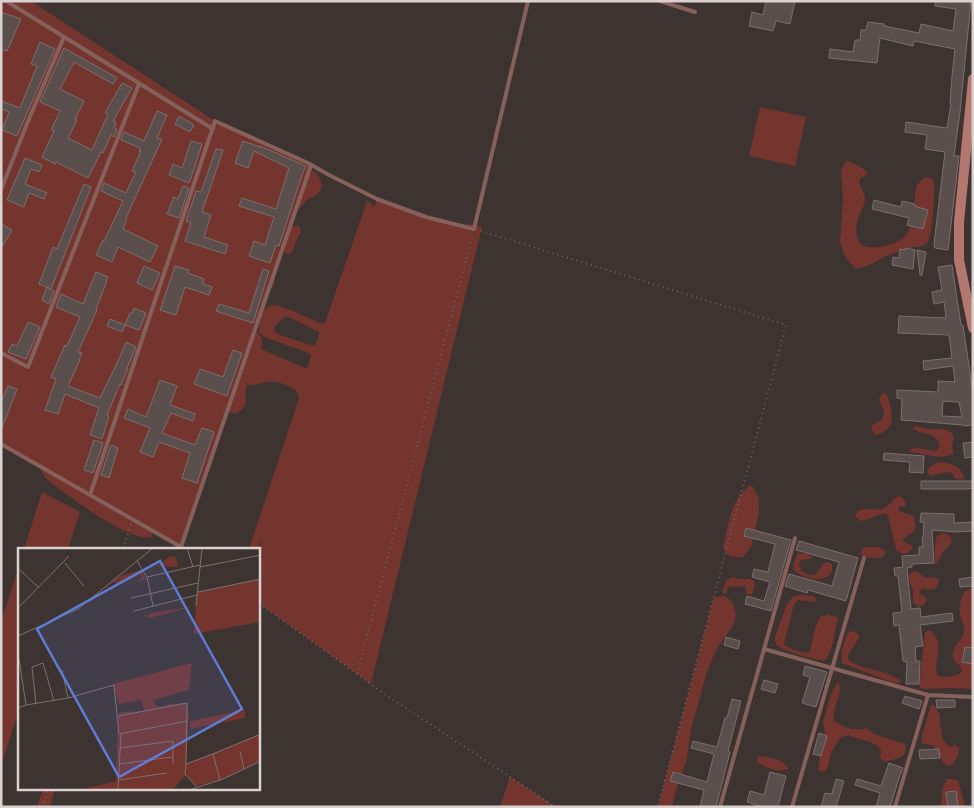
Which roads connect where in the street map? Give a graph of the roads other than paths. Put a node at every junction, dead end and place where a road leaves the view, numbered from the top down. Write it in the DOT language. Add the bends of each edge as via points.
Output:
graph roads {
  1 [pos="6,1"];
  2 [pos="528,1"];
  3 [pos="660,1"];
  4 [pos="695,12"];
  5 [pos="64,37"];
  6 [pos="973,79"];
  7 [pos="139,84"];
  8 [pos="212,129"];
  9 [pos="311,165"];
  10 [pos="1,190"];
  11 [pos="973,328"];
  12 [pos="1,354"];
  13 [pos="1,444"];
  14 [pos="90,495"];
  15 [pos="795,538"];
  16 [pos="864,558"];
  17 [pos="764,649"];
  18 [pos="832,668"];
  19 [pos="928,696"];
  20 [pos="973,697"];
  21 [pos="720,807"];
  22 [pos="792,807"];
  23 [pos="895,807"];
  1 -- 5 [label="lane"];
  2 -- 9 [label="lane" via="474,229 426,217 377,199"];
  3 -- 4 [label="lane"];
  5 -- 7 [label="lane"];
  5 -- 10 [label="lane"];
  6 -- 11 [label="main road" via="959,222 959,260"];
  7 -- 8 [label="lane"];
  7 -- 12 [label="lane" via="28,367"];
  8 -- 9 [label="lane" via="216,121"];
  8 -- 14 [label="lane"];
  9 -- 14 [label="lane" via="181,547"];
  13 -- 14 [label="lane"];
  15 -- 17 [label="lane"];
  16 -- 18 [label="lane"];
  17 -- 18 [label="lane"];
  17 -- 21 [label="lane"];
  18 -- 19 [label="lane"];
  18 -- 22 [label="lane"];
  19 -- 20 [label="lane"];
  19 -- 23 [label="lane"];
}
